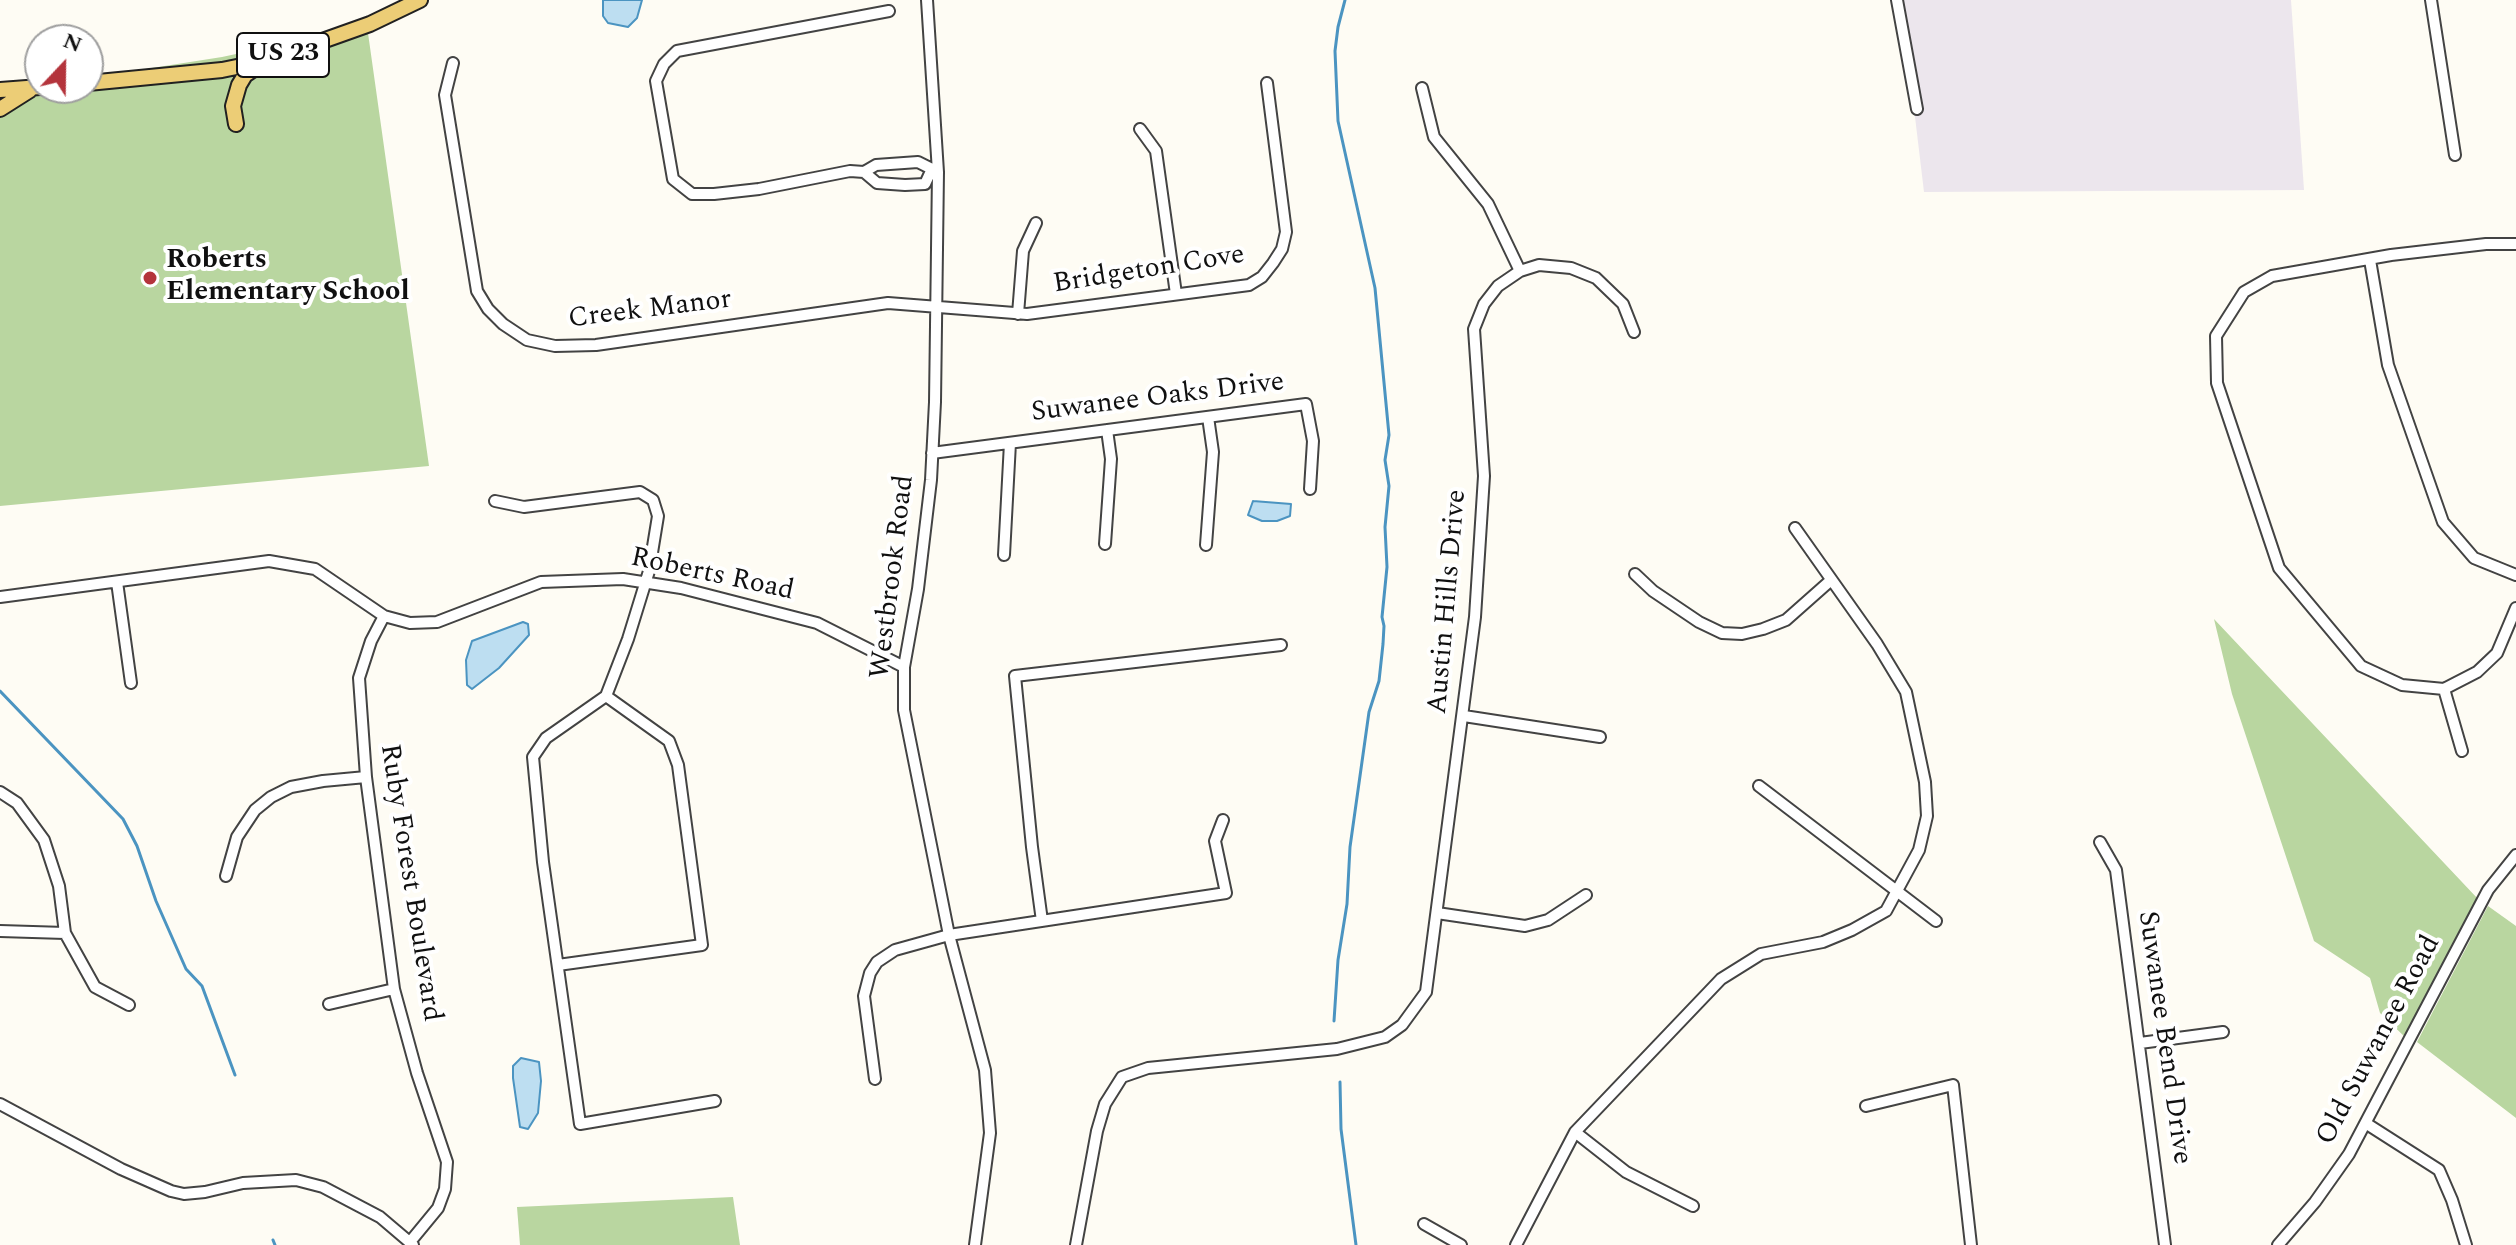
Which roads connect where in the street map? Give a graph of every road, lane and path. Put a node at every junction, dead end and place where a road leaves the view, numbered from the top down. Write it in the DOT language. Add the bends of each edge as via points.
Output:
graph roads {
  1 [pos="420,0"];
  2 [pos="927,0"];
  3 [pos="1897,0"];
  4 [pos="2431,0"];
  5 [pos="889,11"];
  6 [pos="266,61"];
  7 [pos="453,63"];
  8 [pos="104,81"];
  9 [pos="1267,83"];
  10 [pos="1422,88"];
  11 [pos="24,89"];
  12 [pos="0,90"];
  13 [pos="24,95"];
  14 [pos="0,109"];
  15 [pos="1917,109"];
  16 [pos="236,124"];
  17 [pos="1140,129"];
  18 [pos="2455,155"];
  19 [pos="864,172"];
  20 [pos="934,172"];
  21 [pos="1036,223"];
  22 [pos="2516,244"];
  23 [pos="2370,260"];
  24 [pos="1520,271"];
  25 [pos="1176,294"];
  26 [pos="936,309"];
  27 [pos="1018,314"];
  28 [pos="1634,332"];
  29 [pos="1208,417"];
  30 [pos="1107,430"];
  31 [pos="1010,443"];
  32 [pos="932,453"];
  33 [pos="1310,489"];
  34 [pos="495,501"];
  35 [pos="1795,528"];
  36 [pos="1105,544"];
  37 [pos="1206,545"];
  38 [pos="1004,555"];
  39 [pos="1635,574"];
  40 [pos="2516,575"];
  41 [pos="646,581"];
  42 [pos="1830,581"];
  43 [pos="117,582"];
  44 [pos="0,597"];
  45 [pos="2516,608"];
  46 [pos="384,616"];
  47 [pos="1281,645"];
  48 [pos="904,667"];
  49 [pos="131,683"];
  50 [pos="2444,689"];
  51 [pos="606,696"];
  52 [pos="1464,716"];
  53 [pos="1600,737"];
  54 [pos="2462,751"];
  55 [pos="366,777"];
  56 [pos="1759,786"];
  57 [pos="0,792"];
  58 [pos="1223,820"];
  59 [pos="2100,842"];
  60 [pos="2516,855"];
  61 [pos="226,876"];
  62 [pos="1898,891"];
  63 [pos="1586,895"];
  64 [pos="1437,913"];
  65 [pos="1042,921"];
  66 [pos="1936,921"];
  67 [pos="0,931"];
  68 [pos="65,933"];
  69 [pos="949,935"];
  70 [pos="558,965"];
  71 [pos="394,989"];
  72 [pos="329,1004"];
  73 [pos="129,1005"];
  74 [pos="2223,1032"];
  75 [pos="2140,1043"];
  76 [pos="875,1079"];
  77 [pos="715,1101"];
  78 [pos="0,1104"];
  79 [pos="1866,1106"];
  80 [pos="2367,1124"];
  81 [pos="1575,1132"];
  82 [pos="1693,1206"];
  83 [pos="1424,1224"];
  84 [pos="412,1243"];
  85 [pos="975,1245"];
  86 [pos="1076,1245"];
  87 [pos="1461,1245"];
  88 [pos="1516,1245"];
  89 [pos="1971,1245"];
  90 [pos="2165,1245"];
  91 [pos="2278,1245"];
  92 [pos="2466,1245"];
  1 -- 6 [label="main road, US 23"];
  2 -- 20 [label="street, Westbrook Road"];
  3 -- 15 [label="street"];
  4 -- 18 [label="street"];
  5 -- 19 [label="street" via="677,51 656,81 673,179 692,194"];
  6 -- 8 [label="main road, US 23"];
  6 -- 16 [label="main road" via="239,85 233,106"];
  7 -- 26 [label="street, Creek Manor" via="445,95 477,291 503,324 527,340 596,345 888,303"];
  9 -- 25 [label="street, Bridgeton Cove" via="1286,232 1282,249 1262,277 1249,285"];
  10 -- 24 [label="street" via="1434,137 1488,204"];
  11 -- 12 [label="main road"];
  13 -- 14 [label="main road"];
  17 -- 25 [label="street" via="1156,151"];
  19 -- 20 [label="street" via="876,165 918,162"];
  19 -- 20 [label="street" via="877,183 905,185 925,184"];
  20 -- 26 [label="street, Westbrook Road"];
  21 -- 27 [label="street" via="1023,251"];
  22 -- 23 [label="street"];
  23 -- 40 [label="street" via="2388,365 2443,522 2474,558"];
  23 -- 50 [label="street" via="2272,276 2244,292 2216,336 2217,383 2279,568 2361,666 2402,685"];
  24 -- 28 [label="street" via="1539,265 1571,268 1596,278 1623,304"];
  24 -- 52 [label="street, Austin Hills Drive" via="1498,286 1474,329 1484,476"];
  25 -- 27 [label="street, Bridgeton Cove"];
  26 -- 27 [label="street, Bridgeton Cove"];
  26 -- 32 [label="street, Westbrook Road"];
  29 -- 30 [label="street, Suwanee Oaks Drive"];
  29 -- 33 [label="street, Suwanee Oaks Drive" via="1306,404 1313,441"];
  29 -- 37 [label="street" via="1213,452"];
  30 -- 31 [label="street, Suwanee Oaks Drive"];
  30 -- 36 [label="street" via="1111,459"];
  31 -- 32 [label="street, Suwanee Oaks Drive"];
  31 -- 38 [label="street"];
  32 -- 48 [label="street, Westbrook Road"];
  34 -- 41 [label="street" via="524,507 640,492 653,500 658,516"];
  35 -- 42 [label="street"];
  39 -- 42 [label="street" via="1722,633 1753,632 1786,620"];
  41 -- 46 [label="street, Roberts Road" via="541,582 437,622 410,623"];
  41 -- 48 [label="street, Roberts Road" via="817,623"];
  41 -- 51 [label="street"];
  42 -- 62 [label="street" via="1906,692 1927,816 1919,850"];
  43 -- 44 [label="street"];
  43 -- 46 [label="street" via="225,565 281,563 315,569"];
  43 -- 49 [label="street"];
  45 -- 50 [label="street" via="2497,653 2477,672"];
  46 -- 55 [label="street, Ruby Forest Boulevard" via="359,678"];
  47 -- 65 [label="street" via="1015,676"];
  48 -- 69 [label="street, Westbrook Road" via="904,710"];
  50 -- 54 [label="street"];
  51 -- 70 [label="street" via="546,738 533,757"];
  51 -- 70 [label="street" via="669,741 678,765 702,945"];
  52 -- 53 [label="street"];
  52 -- 64 [label="street, Austin Hills Drive"];
  55 -- 61 [label="street" via="291,787 271,797 237,837"];
  55 -- 71 [label="street, Ruby Forest Boulevard"];
  56 -- 62 [label="street"];
  57 -- 68 [label="street" via="17,803 44,840 59,886"];
  58 -- 65 [label="street" via="1215,841 1226,893"];
  59 -- 75 [label="street, Suwanee Bend Drive" via="2116,870"];
  60 -- 80 [label="street, Old Suwanee Road" via="2488,890"];
  62 -- 66 [label="street"];
  62 -- 81 [label="street" via="1886,911 1852,930 1823,942 1761,954 1721,979"];
  63 -- 64 [label="street" via="1548,920 1525,926"];
  64 -- 86 [label="street, Austin Hills Drive" via="1426,992 1402,1025 1385,1037 1341,1048 1148,1068 1122,1077 1105,1104 1097,1131"];
  65 -- 69 [label="street"];
  67 -- 68 [label="street"];
  68 -- 73 [label="street" via="95,987"];
  69 -- 76 [label="street" via="895,950 870,973 864,996"];
  69 -- 85 [label="street, Westbrook Road" via="985,1070 990,1112"];
  70 -- 77 [label="street" via="580,1124"];
  71 -- 72 [label="street"];
  71 -- 84 [label="street, Ruby Forest Boulevard" via="447,1162 438,1208"];
  74 -- 75 [label="street"];
  75 -- 90 [label="street, Suwanee Bend Drive"];
  78 -- 84 [label="street" via="171,1191 296,1180 323,1187 369,1211"];
  79 -- 89 [label="street" via="1953,1085"];
  80 -- 91 [label="street, Old Suwanee Road" via="2315,1202"];
  80 -- 92 [label="street" via="2439,1170"];
  81 -- 82 [label="street" via="1626,1172"];
  81 -- 88 [label="street"];
  83 -- 87 [label="street"];
}
